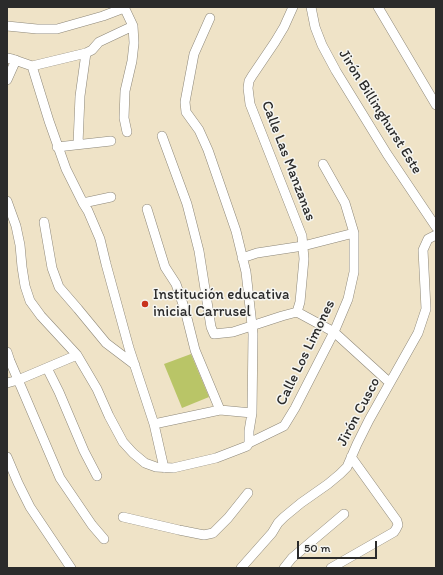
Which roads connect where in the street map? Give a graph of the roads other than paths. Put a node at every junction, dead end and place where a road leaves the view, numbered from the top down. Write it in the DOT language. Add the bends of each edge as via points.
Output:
graph roads {
  1 [pos="124,7"];
  2 [pos="293,7"];
  3 [pos="311,7"];
  4 [pos="378,7"];
  5 [pos="210,18"];
  6 [pos="7,26"];
  7 [pos="133,26"];
  8 [pos="86,53"];
  9 [pos="12,59"];
  10 [pos="32,66"];
  11 [pos="7,80"];
  12 [pos="436,105"];
  13 [pos="127,132"];
  14 [pos="162,136"];
  15 [pos="111,141"];
  16 [pos="78,144"];
  17 [pos="57,147"];
  18 [pos="323,164"];
  19 [pos="111,197"];
  20 [pos="7,201"];
  21 [pos="83,204"];
  22 [pos="147,209"];
  23 [pos="44,222"];
  24 [pos="436,227"];
  25 [pos="354,233"];
  26 [pos="436,235"];
  27 [pos="303,246"];
  28 [pos="242,258"];
  29 [pos="297,312"];
  30 [pos="253,326"];
  31 [pos="334,332"];
  32 [pos="7,352"];
  33 [pos="77,355"];
  34 [pos="135,365"];
  35 [pos="47,368"];
  36 [pos="18,380"];
  37 [pos="7,383"];
  38 [pos="390,383"];
  39 [pos="220,410"];
  40 [pos="252,413"];
  41 [pos="154,424"];
  42 [pos="249,443"];
  43 [pos="7,457"];
  44 [pos="351,457"];
  45 [pos="164,468"];
  46 [pos="97,476"];
  47 [pos="248,493"];
  48 [pos="344,514"];
  49 [pos="123,517"];
  50 [pos="104,539"];
  51 [pos="71,568"];
  52 [pos="241,568"];
  53 [pos="284,568"];
  54 [pos="331,568"];
  1 -- 6 [label="street" via="104,16 57,29"];
  1 -- 7 [label="street"];
  2 -- 27 [label="street, Calle Las Manzanas" via="284,27 249,81 248,88 250,104 302,236"];
  3 -- 24 [label="street, Jirón Billinghurst Este" via="322,45 336,71"];
  4 -- 12 [label="street"];
  5 -- 28 [label="street" via="194,54 185,102 186,112 208,150 236,231"];
  7 -- 8 [label="street" via="99,42"];
  7 -- 13 [label="street" via="132,61 125,92 124,118"];
  8 -- 10 [label="street"];
  8 -- 16 [label="street" via="80,96"];
  9 -- 10 [label="street"];
  9 -- 11 [label="street"];
  10 -- 17 [label="street"];
  14 -- 30 [label="street" via="187,204 198,245 214,334 234,332"];
  15 -- 16 [label="street"];
  16 -- 17 [label="street"];
  17 -- 21 [label="street"];
  18 -- 25 [label="street, Calle Los Limones" via="345,203"];
  19 -- 21 [label="street"];
  20 -- 33 [label="street" via="16,226 25,286 30,301"];
  21 -- 34 [label="street" via="100,239"];
  22 -- 39 [label="street" via="165,267 176,284 185,310 195,350"];
  23 -- 34 [label="street" via="52,268 59,287 106,343"];
  25 -- 27 [label="street"];
  25 -- 31 [label="street, Calle Los Limones" via="354,272 348,300"];
  26 -- 38 [label="street, Jirón Cusco" via="428,239 423,250 426,309 418,333"];
  27 -- 28 [label="street" via="257,253"];
  27 -- 29 [label="street, Calle Las Manzanas" via="304,259"];
  28 -- 30 [label="street"];
  29 -- 30 [label="street"];
  29 -- 31 [label="street"];
  30 -- 40 [label="street"];
  31 -- 38 [label="street"];
  31 -- 42 [label="street, Calle Los Limones" via="284,426"];
  32 -- 36 [label="street"];
  33 -- 35 [label="street"];
  33 -- 45 [label="street" via="123,442 145,463"];
  34 -- 41 [label="street"];
  35 -- 36 [label="street"];
  35 -- 46 [label="street"];
  36 -- 37 [label="street"];
  36 -- 50 [label="street" via="60,478"];
  38 -- 44 [label="street, Jirón Cusco"];
  39 -- 40 [label="street"];
  39 -- 41 [label="street"];
  40 -- 42 [label="street"];
  41 -- 45 [label="street"];
  42 -- 45 [label="street, Calle Los Limones" via="216,458"];
  43 -- 51 [label="street" via="30,507"];
  44 -- 52 [label="street, Jirón Cusco" via="347,467 340,474 278,523"];
  44 -- 54 [label="street" via="398,525 394,532"];
  47 -- 49 [label="street" via="213,533 179,530"];
  48 -- 53 [label="street" via="292,558"];
}
